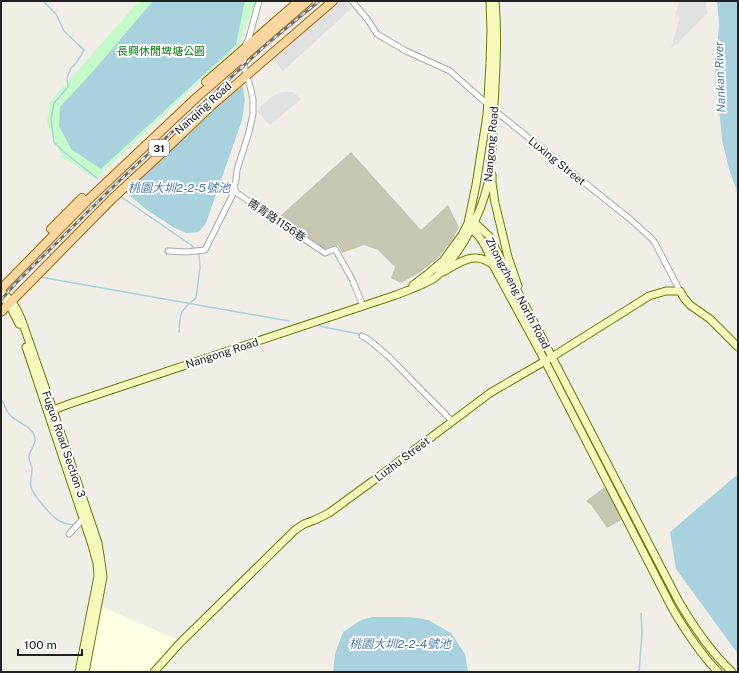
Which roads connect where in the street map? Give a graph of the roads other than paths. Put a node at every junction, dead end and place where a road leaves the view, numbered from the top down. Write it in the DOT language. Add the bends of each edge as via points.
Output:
graph roads {
  1 [pos="260,1"];
  2 [pos="299,1"];
  3 [pos="308,1"];
  4 [pos="326,1"];
  5 [pos="333,1"];
  6 [pos="352,1"];
  7 [pos="490,1"];
  8 [pos="495,1"];
  9 [pos="244,53"];
  10 [pos="245,73"];
  11 [pos="488,104"];
  12 [pos="185,108"];
  13 [pos="494,110"];
  14 [pos="166,119"];
  15 [pos="184,124"];
  16 [pos="176,139"];
  17 [pos="491,157"];
  18 [pos="235,190"];
  19 [pos="100,211"];
  20 [pos="81,222"];
  21 [pos="471,225"];
  22 [pos="168,251"];
  23 [pos="24,257"];
  24 [pos="494,265"];
  25 [pos="436,276"];
  26 [pos="12,277"];
  27 [pos="1,281"];
  28 [pos="1,290"];
  29 [pos="680,291"];
  30 [pos="396,295"];
  31 [pos="6,301"];
  32 [pos="524,303"];
  33 [pos="363,306"];
  34 [pos="1,312"];
  35 [pos="362,336"];
  36 [pos="738,347"];
  37 [pos="552,357"];
  38 [pos="545,361"];
  39 [pos="51,411"];
  40 [pos="452,421"];
  41 [pos="86,517"];
  42 [pos="69,534"];
  43 [pos="95,604"];
  44 [pos="79,672"];
  45 [pos="85,672"];
  46 [pos="154,672"];
  47 [pos="718,672"];
  48 [pos="732,672"];
  1 -- 9 [label="street"];
  2 -- 9 [label="main road, 31"];
  3 -- 9 [label="main road, Nanqing Road / 31"];
  4 -- 10 [label="main road, Nanqing Road / 31"];
  5 -- 10 [label="main road, 31"];
  6 -- 11 [label="street, Luxing Street" via="377,34 406,51 450,71"];
  7 -- 11 [label="street, Nangong Road"];
  8 -- 13 [label="street, Nangong Road" via="497,61"];
  9 -- 10 [label="street"];
  9 -- 12 [label="main road, Nanqing Road / 31"];
  9 -- 14 [label="main road, 31"];
  10 -- 15 [label="main road, Nanqing Road / 31"];
  10 -- 16 [label="main road, 31"];
  10 -- 18 [label="street" via="253,100 253,114 237,170"];
  11 -- 13 [label="street, Luxing Street"];
  11 -- 21 [label="street, Nangong Road"];
  12 -- 14 [label="main road"];
  12 -- 26 [label="main road, Nanqing Road / 31" via="89,198"];
  13 -- 17 [label="street, Nangong Road"];
  13 -- 29 [label="street, Luxing Street" via="651,238"];
  14 -- 23 [label="main road, 31" via="72,207"];
  15 -- 16 [label="main road"];
  15 -- 20 [label="main road, Nanqing Road / 31"];
  16 -- 19 [label="main road, 31"];
  17 -- 21 [label="street, Nangong Road" via="485,194"];
  17 -- 32 [label="street" via="492,183 498,214 508,257"];
  18 -- 22 [label="street" via="205,250"];
  18 -- 33 [label="street, 南青路1156巷" via="325,253 336,249"];
  19 -- 20 [label="main road"];
  19 -- 31 [label="main road, 31"];
  20 -- 31 [label="main road, Nanqing Road / 31"];
  21 -- 24 [label="street, Zhongzheng North Road"];
  21 -- 25 [label="street, Nangong Road" via="458,250"];
  21 -- 30 [label="street, Nangong Road" via="443,261"];
  21 -- 32 [label="street, Zhongzheng North Road" via="489,236"];
  23 -- 26 [label="main road"];
  23 -- 27 [label="main road, 31"];
  24 -- 25 [label="street" via="481,258 470,258"];
  24 -- 38 [label="street, Zhongzheng North Road"];
  25 -- 30 [label="street, Nangong Road"];
  26 -- 28 [label="main road, Nanqing Road / 31"];
  28 -- 31 [label="street, Fuguo Road Section 3"];
  29 -- 36 [label="street, Luxing Street" via="690,305 710,319"];
  29 -- 37 [label="street, Luzhu Street" via="666,291 649,296"];
  30 -- 33 [label="street, Nangong Road"];
  31 -- 34 [label="main road, 31"];
  31 -- 39 [label="street, Fuguo Road Section 3" via="18,322"];
  32 -- 37 [label="street, Zhongzheng North Road"];
  33 -- 39 [label="street, Nangong Road"];
  35 -- 40 [label="street" via="388,356"];
  37 -- 38 [label="street, Luzhu Street"];
  37 -- 48 [label="street, Zhongzheng North Road" via="678,600 701,636"];
  38 -- 40 [label="street, Luzhu Street" via="490,393"];
  38 -- 47 [label="street, Zhongzheng North Road" via="672,608 687,634"];
  39 -- 41 [label="street, Fuguo Road Section 3"];
  40 -- 46 [label="street, Luzhu Street" via="329,512 295,530"];
  41 -- 42 [label="street"];
  41 -- 43 [label="street, Fuguo Road Section 3" via="98,543 103,577"];
  43 -- 44 [label="street"];
  43 -- 45 [label="street"];
}
